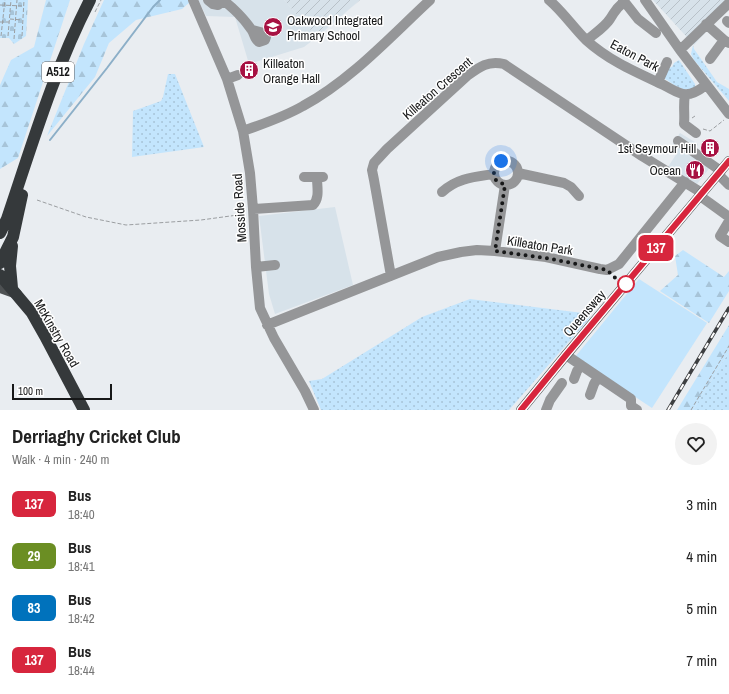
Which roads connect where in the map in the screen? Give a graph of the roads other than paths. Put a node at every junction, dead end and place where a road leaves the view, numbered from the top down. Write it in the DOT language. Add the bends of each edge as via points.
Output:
graph roads {
  1 [pos="90,0"];
  2 [pos="193,0"];
  3 [pos="208,0"];
  4 [pos="223,0"];
  5 [pos="430,0"];
  6 [pos="549,0"];
  7 [pos="645,0"];
  8 [pos="623,1"];
  9 [pos="729,3"];
  10 [pos="706,24"];
  11 [pos="252,30"];
  12 [pos="656,34"];
  13 [pos="587,40"];
  14 [pos="726,42"];
  15 [pos="680,50"];
  16 [pos="710,59"];
  17 [pos="667,62"];
  18 [pos="238,75"];
  19 [pos="227,79"];
  20 [pos="658,82"];
  21 [pos="706,85"];
  22 [pos="685,95"];
  23 [pos="727,116"];
  24 [pos="243,131"];
  25 [pos="696,133"];
  26 [pos="678,141"];
  27 [pos="31,147"];
  28 [pos="729,161"];
  29 [pos="719,172"];
  30 [pos="518,173"];
  31 [pos="494,174"];
  32 [pos="304,177"];
  33 [pos="685,182"];
  34 [pos="505,185"];
  35 [pos="729,185"];
  36 [pos="442,192"];
  37 [pos="701,194"];
  38 [pos="578,196"];
  39 [pos="253,211"];
  40 [pos="729,217"];
  41 [pos="729,221"];
  42 [pos="0,233"];
  43 [pos="13,237"];
  44 [pos="729,242"];
  45 [pos="495,251"];
  46 [pos="0,263"];
  47 [pos="275,265"];
  48 [pos="256,267"];
  49 [pos="0,275"];
  50 [pos="391,276"];
  51 [pos="10,290"];
  52 [pos="267,325"];
  53 [pos="566,355"];
  54 [pos="581,365"];
  55 [pos="598,377"];
  56 [pos="574,379"];
  57 [pos="562,383"];
  58 [pos="590,395"];
  59 [pos="84,410"];
  60 [pos="314,410"];
  61 [pos="521,410"];
  62 [pos="546,410"];
  63 [pos="637,410"];
  1 -- 27 [label="highway, A512" via="58,70"];
  2 -- 19 [label="street, Mosside Road"];
  3 -- 4 [label="street" via="218,5"];
  4 -- 11 [label="street"];
  5 -- 24 [label="street" via="348,76 322,95 284,116"];
  6 -- 13 [label="street, Eaton Park"];
  7 -- 15 [label="street"];
  8 -- 12 [label="street" via="638,20"];
  8 -- 13 [label="street" via="606,24"];
  9 -- 10 [label="street"];
  10 -- 14 [label="street"];
  10 -- 15 [label="street"];
  13 -- 20 [label="street, Eaton Park" via="612,60"];
  14 -- 16 [label="street"];
  15 -- 21 [label="street"];
  17 -- 20 [label="street, Eaton Park"];
  18 -- 19 [label="street"];
  19 -- 24 [label="street, Mosside Road"];
  20 -- 22 [label="street, Eaton Park"];
  21 -- 22 [label="street" via="696,93"];
  21 -- 23 [label="street"];
  22 -- 25 [label="street" via="684,124"];
  24 -- 39 [label="street, Mosside Road" via="248,154"];
  26 -- 29 [label="street"];
  27 -- 42 [label="highway, A512"];
  27 -- 43 [label="highway, A512"];
  28 -- 29 [label="main road, Queensway"];
  29 -- 35 [label="street"];
  29 -- 37 [label="main road, Queensway"];
  30 -- 31 [label="street" via="516,165 505,160 495,166"];
  30 -- 34 [label="street" via="516,180"];
  30 -- 38 [label="street" via="564,183"];
  31 -- 34 [label="street" via="496,180"];
  31 -- 36 [label="street" via="462,180 449,185"];
  32 -- 39 [label="street" via="320,177 313,205"];
  33 -- 37 [label="street, Killeaton Crescent"];
  33 -- 45 [label="street, Killeaton Park" via="619,264 607,270"];
  33 -- 50 [label="street, Killeaton Crescent" via="504,64 497,62 481,65 374,163 372,170"];
  34 -- 45 [label="street"];
  37 -- 40 [label="street, Killeaton Crescent"];
  37 -- 53 [label="main road, Queensway"];
  39 -- 48 [label="street, Mosside Road"];
  41 -- 44 [label="street" via="720,236"];
  43 -- 46 [label="highway, A512"];
  43 -- 51 [label="highway, A512"];
  45 -- 50 [label="street, Killeaton Park" via="461,252"];
  47 -- 48 [label="street"];
  48 -- 52 [label="street, Mosside Road" via="260,308"];
  49 -- 51 [label="highway, McKinstry Road"];
  50 -- 52 [label="street, Killeaton Park"];
  51 -- 59 [label="highway, McKinstry Road" via="32,314"];
  52 -- 60 [label="street, Mosside Road"];
  53 -- 54 [label="street"];
  53 -- 61 [label="main road, Queensway"];
  54 -- 55 [label="street"];
  54 -- 56 [label="street"];
  55 -- 58 [label="street"];
  55 -- 63 [label="street" via="630,399 631,406"];
  57 -- 62 [label="street"];
}
